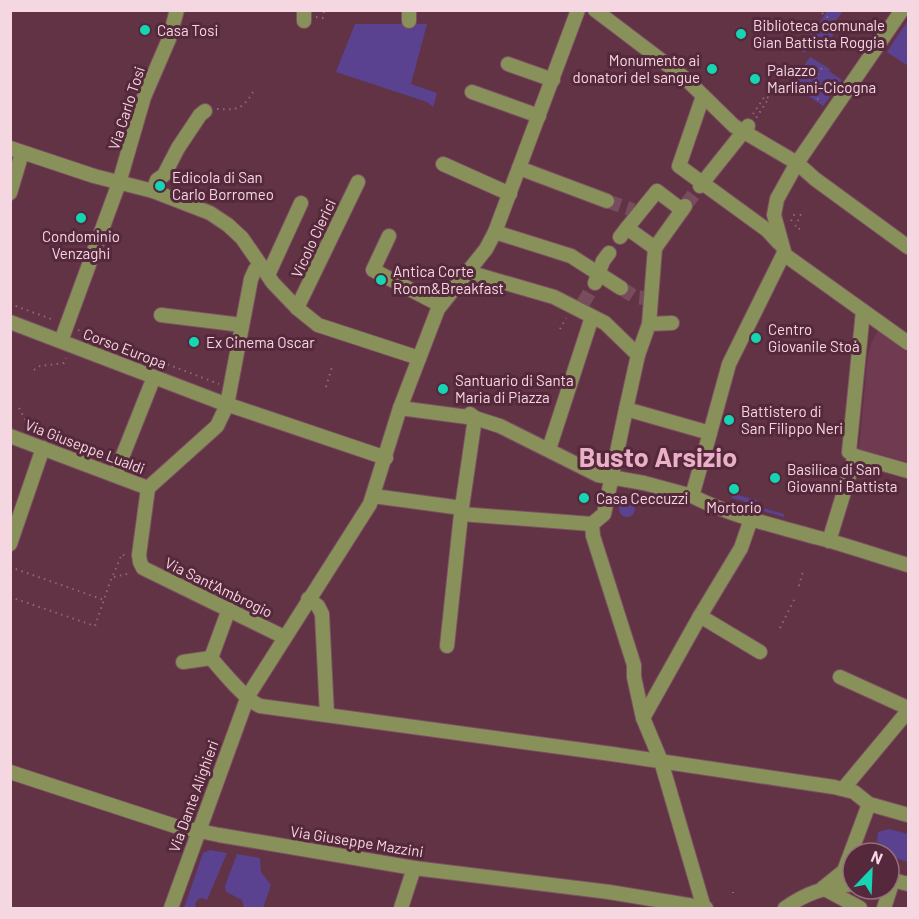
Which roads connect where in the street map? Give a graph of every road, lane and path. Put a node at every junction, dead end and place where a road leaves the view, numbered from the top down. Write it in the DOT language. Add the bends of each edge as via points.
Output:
graph roads {
  1 [pos="177,10"];
  2 [pos="579,10"];
  3 [pos="595,10"];
  4 [pos="902,10"];
  5 [pos="822,13"];
  6 [pos="849,33"];
  7 [pos="508,64"];
  8 [pos="824,64"];
  9 [pos="780,76"];
  10 [pos="553,80"];
  11 [pos="806,90"];
  12 [pos="253,92"];
  13 [pos="472,92"];
  14 [pos="771,92"];
  15 [pos="703,96"];
  16 [pos="826,105"];
  17 [pos="205,111"];
  18 [pos="539,116"];
  19 [pos="748,125"];
  20 [pos="16,151"];
  21 [pos="794,161"];
  22 [pos="443,164"];
  23 [pos="519,168"];
  24 [pos="357,182"];
  25 [pos="119,183"];
  26 [pos="701,185"];
  27 [pos="153,191"];
  28 [pos="10,193"];
  29 [pos="510,194"];
  30 [pos="607,201"];
  31 [pos="301,203"];
  32 [pos="801,214"];
  33 [pos="758,224"];
  34 [pos="800,229"];
  35 [pos="496,233"];
  36 [pos="389,236"];
  37 [pos="909,247"];
  38 [pos="655,248"];
  39 [pos="782,248"];
  40 [pos="609,253"];
  41 [pos="264,270"];
  42 [pos="468,272"];
  43 [pos="597,278"];
  44 [pos="621,288"];
  45 [pos="10,304"];
  46 [pos="440,304"];
  47 [pos="297,308"];
  48 [pos="863,311"];
  49 [pos="161,315"];
  50 [pos="592,317"];
  51 [pos="10,322"];
  52 [pos="672,323"];
  53 [pos="649,324"];
  54 [pos="242,325"];
  55 [pos="67,326"];
  56 [pos="61,341"];
  57 [pos="909,343"];
  58 [pos="638,355"];
  59 [pos="66,357"];
  60 [pos="419,358"];
  61 [pos="332,367"];
  62 [pos="34,370"];
  63 [pos="154,377"];
  64 [pos="326,387"];
  65 [pos="227,405"];
  66 [pos="626,406"];
  67 [pos="19,408"];
  68 [pos="400,408"];
  69 [pos="473,416"];
  70 [pos="711,429"];
  71 [pos="17,434"];
  72 [pos="43,448"];
  73 [pos="549,449"];
  74 [pos="852,454"];
  75 [pos="386,458"];
  76 [pos="909,471"];
  77 [pos="115,475"];
  78 [pos="604,477"];
  79 [pos="148,488"];
  80 [pos="373,496"];
  81 [pos="692,496"];
  82 [pos="461,511"];
  83 [pos="751,519"];
  84 [pos="592,524"];
  85 [pos="829,540"];
  86 [pos="10,544"];
  87 [pos="909,565"];
  88 [pos="10,567"];
  89 [pos="136,567"];
  90 [pos="803,571"];
  91 [pos="114,577"];
  92 [pos="799,586"];
  93 [pos="796,596"];
  94 [pos="10,597"];
  95 [pos="308,599"];
  96 [pos="104,600"];
  97 [pos="229,609"];
  98 [pos="700,616"];
  99 [pos="780,628"];
  100 [pos="284,638"];
  101 [pos="447,646"];
  102 [pos="760,652"];
  103 [pos="212,658"];
  104 [pos="183,662"];
  105 [pos="840,677"];
  106 [pos="248,696"];
  107 [pos="909,710"];
  108 [pos="327,714"];
  109 [pos="643,718"];
  110 [pos="661,761"];
  111 [pos="10,772"];
  112 [pos="843,789"];
  113 [pos="869,804"];
  114 [pos="890,812"];
  115 [pos="909,815"];
  116 [pos="864,820"];
  117 [pos="198,831"];
  118 [pos="856,841"];
  119 [pos="414,868"];
  120 [pos="841,875"];
  121 [pos="841,886"];
  122 [pos="823,888"];
  123 [pos="705,908"];
  124 [pos="171,909"];
  125 [pos="401,909"];
  126 [pos="785,909"];
  127 [pos="860,909"];
  1 -- 25 [label="street, Via Carlo Tosi" via="170,39 144,97"];
  2 -- 10 [label="street, Via Dante Alighieri"];
  3 -- 15 [label="street"];
  4 -- 21 [label="street"];
  5 -- 6 [label="path"];
  7 -- 10 [label="street"];
  8 -- 11 [label="path"];
  9 -- 11 [label="path" via="782,72"];
  10 -- 18 [label="street, Via Dante Alighieri"];
  11 -- 16 [label="path"];
  12 -- 17 [label="path" via="239,108"];
  13 -- 18 [label="street"];
  14 -- 19 [label="path"];
  15 -- 19 [label="street" via="734,126"];
  15 -- 26 [label="street" via="679,166"];
  17 -- 27 [label="street"];
  18 -- 23 [label="street, Via Dante Alighieri"];
  19 -- 21 [label="street"];
  19 -- 26 [label="street"];
  20 -- 25 [label="street"];
  20 -- 28 [label="street"];
  21 -- 33 [label="street"];
  21 -- 37 [label="street"];
  21 -- 39 [label="street" via="775,207"];
  22 -- 29 [label="street"];
  23 -- 29 [label="street, Via Dante Alighieri"];
  23 -- 30 [label="street"];
  24 -- 47 [label="street, Vicolo Clerici"];
  25 -- 27 [label="street"];
  25 -- 55 [label="street, Via Carlo Tosi"];
  26 -- 33 [label="street"];
  27 -- 41 [label="street" via="220,219 242,238"];
  29 -- 35 [label="street, Via Dante Alighieri"];
  31 -- 41 [label="street"];
  32 -- 34 [label="path" via="795,227"];
  33 -- 39 [label="street"];
  35 -- 42 [label="street, Via Dante Alighieri"];
  35 -- 43 [label="street" via="571,256"];
  36 -- 46 [label="street" via="373,270"];
  38 -- 38 [label="street" via="684,208 657,191 636,211 624,232"];
  38 -- 53 [label="street"];
  39 -- 48 [label="street" via="789,258"];
  39 -- 70 [label="street" via="729,364"];
  40 -- 43 [label="street"];
  41 -- 47 [label="street"];
  41 -- 54 [label="street" via="255,270 251,279"];
  42 -- 46 [label="street, Via Dante Alighieri"];
  42 -- 50 [label="street" via="554,297"];
  43 -- 44 [label="street"];
  45 -- 55 [label="path"];
  46 -- 60 [label="street, Via Dante Alighieri"];
  47 -- 60 [label="street" via="322,327"];
  48 -- 57 [label="street"];
  48 -- 74 [label="street"];
  49 -- 54 [label="street"];
  50 -- 58 [label="street" via="605,323"];
  50 -- 73 [label="street"];
  51 -- 56 [label="street, Corso Europa"];
  52 -- 53 [label="street"];
  53 -- 58 [label="street"];
  54 -- 65 [label="street"];
  55 -- 56 [label="street, Via Carlo Tosi"];
  55 -- 65 [label="path" via="223,386"];
  56 -- 63 [label="street, Corso Europa"];
  58 -- 66 [label="street"];
  59 -- 62 [label="path" via="64,363"];
  60 -- 68 [label="street, Via Dante Alighieri"];
  61 -- 64 [label="path"];
  63 -- 65 [label="street, Corso Europa"];
  63 -- 77 [label="street"];
  65 -- 75 [label="street, Corso Europa"];
  65 -- 79 [label="street" via="218,426"];
  66 -- 70 [label="street"];
  66 -- 78 [label="street"];
  67 -- 71 [label="path" via="27,423"];
  68 -- 69 [label="street"];
  68 -- 75 [label="street, Via Dante Alighieri"];
  69 -- 73 [label="street"];
  69 -- 82 [label="street"];
  70 -- 81 [label="street"];
  71 -- 72 [label="street, Via Giuseppe Lualdi"];
  72 -- 77 [label="street, Via Giuseppe Lualdi"];
  72 -- 86 [label="street"];
  73 -- 78 [label="street"];
  74 -- 76 [label="street"];
  74 -- 85 [label="street"];
  75 -- 80 [label="street, Via Dante Alighieri"];
  77 -- 79 [label="street, Via Giuseppe Lualdi"];
  78 -- 81 [label="street"];
  78 -- 84 [label="street" via="604,514"];
  79 -- 89 [label="street"];
  80 -- 82 [label="street"];
  80 -- 95 [label="street, Via Dante Alighieri"];
  81 -- 83 [label="street"];
  82 -- 84 [label="street"];
  82 -- 101 [label="street"];
  83 -- 85 [label="street"];
  83 -- 98 [label="street" via="741,548"];
  84 -- 109 [label="street" via="634,665"];
  85 -- 87 [label="street"];
  88 -- 96 [label="path"];
  89 -- 91 [label="path"];
  89 -- 91 [label="path" via="122,554"];
  89 -- 97 [label="street, Via Sant'Ambrogio"];
  90 -- 92 [label="path"];
  91 -- 96 [label="path"];
  93 -- 99 [label="path"];
  94 -- 96 [label="path" via="95,626"];
  95 -- 100 [label="street, Via Dante Alighieri"];
  95 -- 108 [label="street" via="322,614"];
  97 -- 100 [label="street, Via Sant'Ambrogio"];
  97 -- 103 [label="street"];
  98 -- 102 [label="street"];
  98 -- 109 [label="street"];
  100 -- 106 [label="street, Via Dante Alighieri"];
  103 -- 104 [label="street"];
  103 -- 106 [label="street"];
  105 -- 107 [label="street"];
  106 -- 108 [label="street" via="260,706"];
  106 -- 117 [label="street, Via Dante Alighieri"];
  107 -- 112 [label="street"];
  108 -- 110 [label="street"];
  109 -- 110 [label="street"];
  110 -- 112 [label="street"];
  110 -- 123 [label="street"];
  111 -- 117 [label="street, Via Giuseppe Mazzini"];
  112 -- 113 [label="street" via="858,794"];
  113 -- 114 [label="street"];
  113 -- 116 [label="street"];
  114 -- 115 [label="street"];
  114 -- 116 [label="street" via="876,813"];
  116 -- 118 [label="street"];
  117 -- 119 [label="street, Via Giuseppe Mazzini"];
  117 -- 124 [label="street, Via Dante Alighieri"];
  119 -- 123 [label="street, Via Giuseppe Mazzini"];
  119 -- 125 [label="street"];
  120 -- 122 [label="street"];
  121 -- 122 [label="street"];
  122 -- 126 [label="street"];
  122 -- 127 [label="street"];
}
